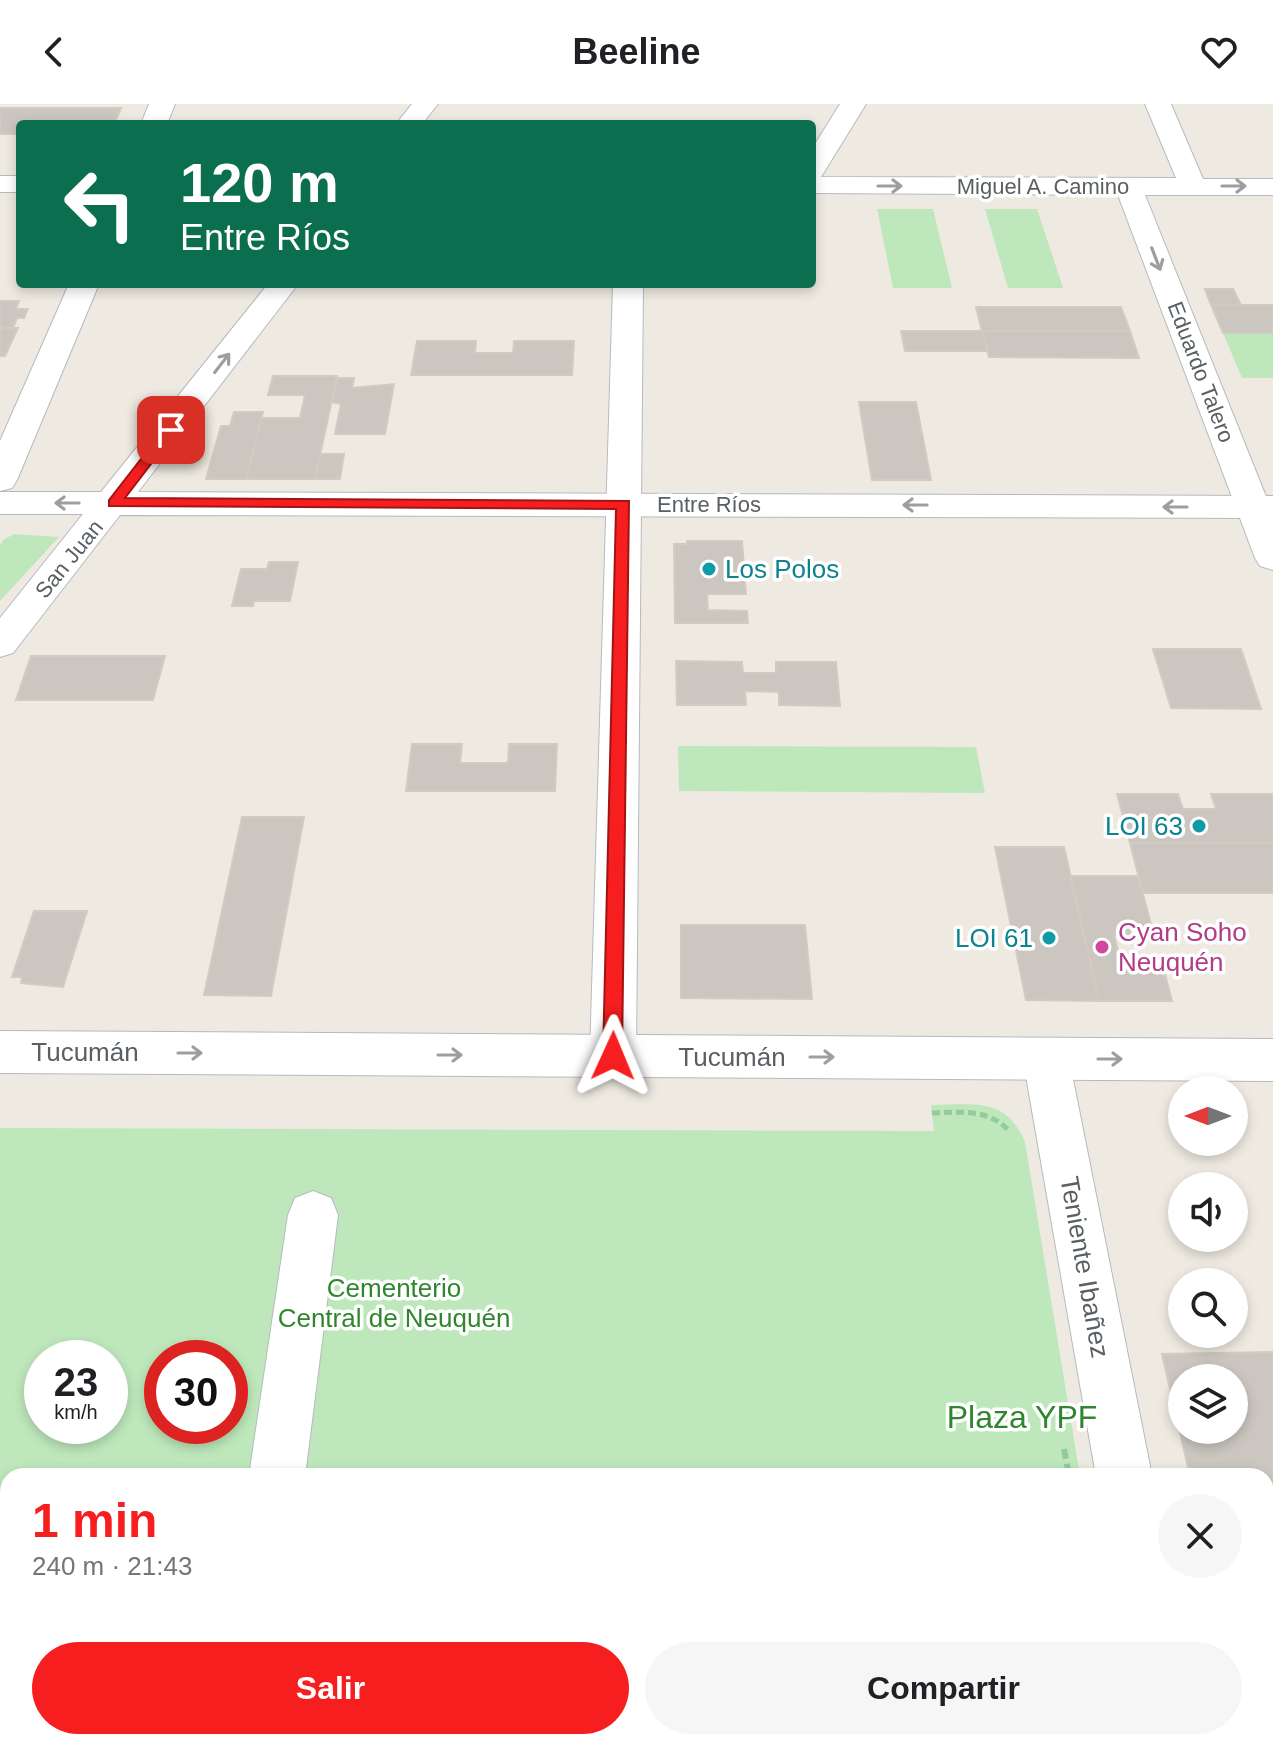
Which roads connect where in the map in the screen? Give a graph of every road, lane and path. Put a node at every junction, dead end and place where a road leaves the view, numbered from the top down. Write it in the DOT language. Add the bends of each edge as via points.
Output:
graph roads {
  1 [pos="425,104"];
  2 [pos="853,104"];
  3 [pos="1158,104"];
  4 [pos="412,120"];
  5 [pos="816,164"];
  6 [pos="816,185"];
  7 [pos="1128,186"];
  8 [pos="1193,186"];
  9 [pos="1273,187"];
  10 [pos="82,288"];
  11 [pos="280,288"];
  12 [pos="628,288"];
  13 [pos="0,480"];
  14 [pos="0,503"];
  15 [pos="114,503"];
  16 [pos="624,504"];
  17 [pos="1263,507"];
  18 [pos="1273,558"];
  19 [pos="0,644"];
  20 [pos="0,1052"];
  21 [pos="613,1056"];
  22 [pos="1046,1059"];
  23 [pos="1273,1060"];
  24 [pos="932,1113"];
  25 [pos="1012,1135"];
  26 [pos="313,1215"];
  27 [pos="1064,1445"];
  28 [pos="278,1468"];
  29 [pos="1068,1468"];
  30 [pos="1123,1468"];
  1 -- 4 [label="street"];
  2 -- 5 [label="street"];
  3 -- 8 [label="street"];
  6 -- 7 [label="street, Miguel A. Camino, one-way"];
  7 -- 8 [label="street, Miguel A. Camino"];
  7 -- 17 [label="street, Eduardo Talero, one-way"];
  8 -- 9 [label="street, Miguel A. Camino, one-way"];
  10 -- 13 [label="street"];
  15 -- 11 [label="street, San Juan, one-way"];
  12 -- 16 [label="street"];
  15 -- 14 [label="street, Entre Ríos, one-way"];
  15 -- 16 [label="street, Entre Ríos"];
  15 -- 19 [label="street, San Juan"];
  17 -- 16 [label="street, Entre Ríos, one-way"];
  16 -- 21 [label="street"];
  17 -- 18 [label="street, Eduardo Talero"];
  20 -- 21 [label="street, Tucumán, one-way"];
  21 -- 22 [label="street, Tucumán, one-way"];
  22 -- 23 [label="street, Tucumán, one-way"];
  22 -- 30 [label="street, Teniente Ibañez"];
  24 -- 25 [label="path" via="983,1113 1005,1124"];
  26 -- 28 [label="street"];
  27 -- 29 [label="path"];
}
